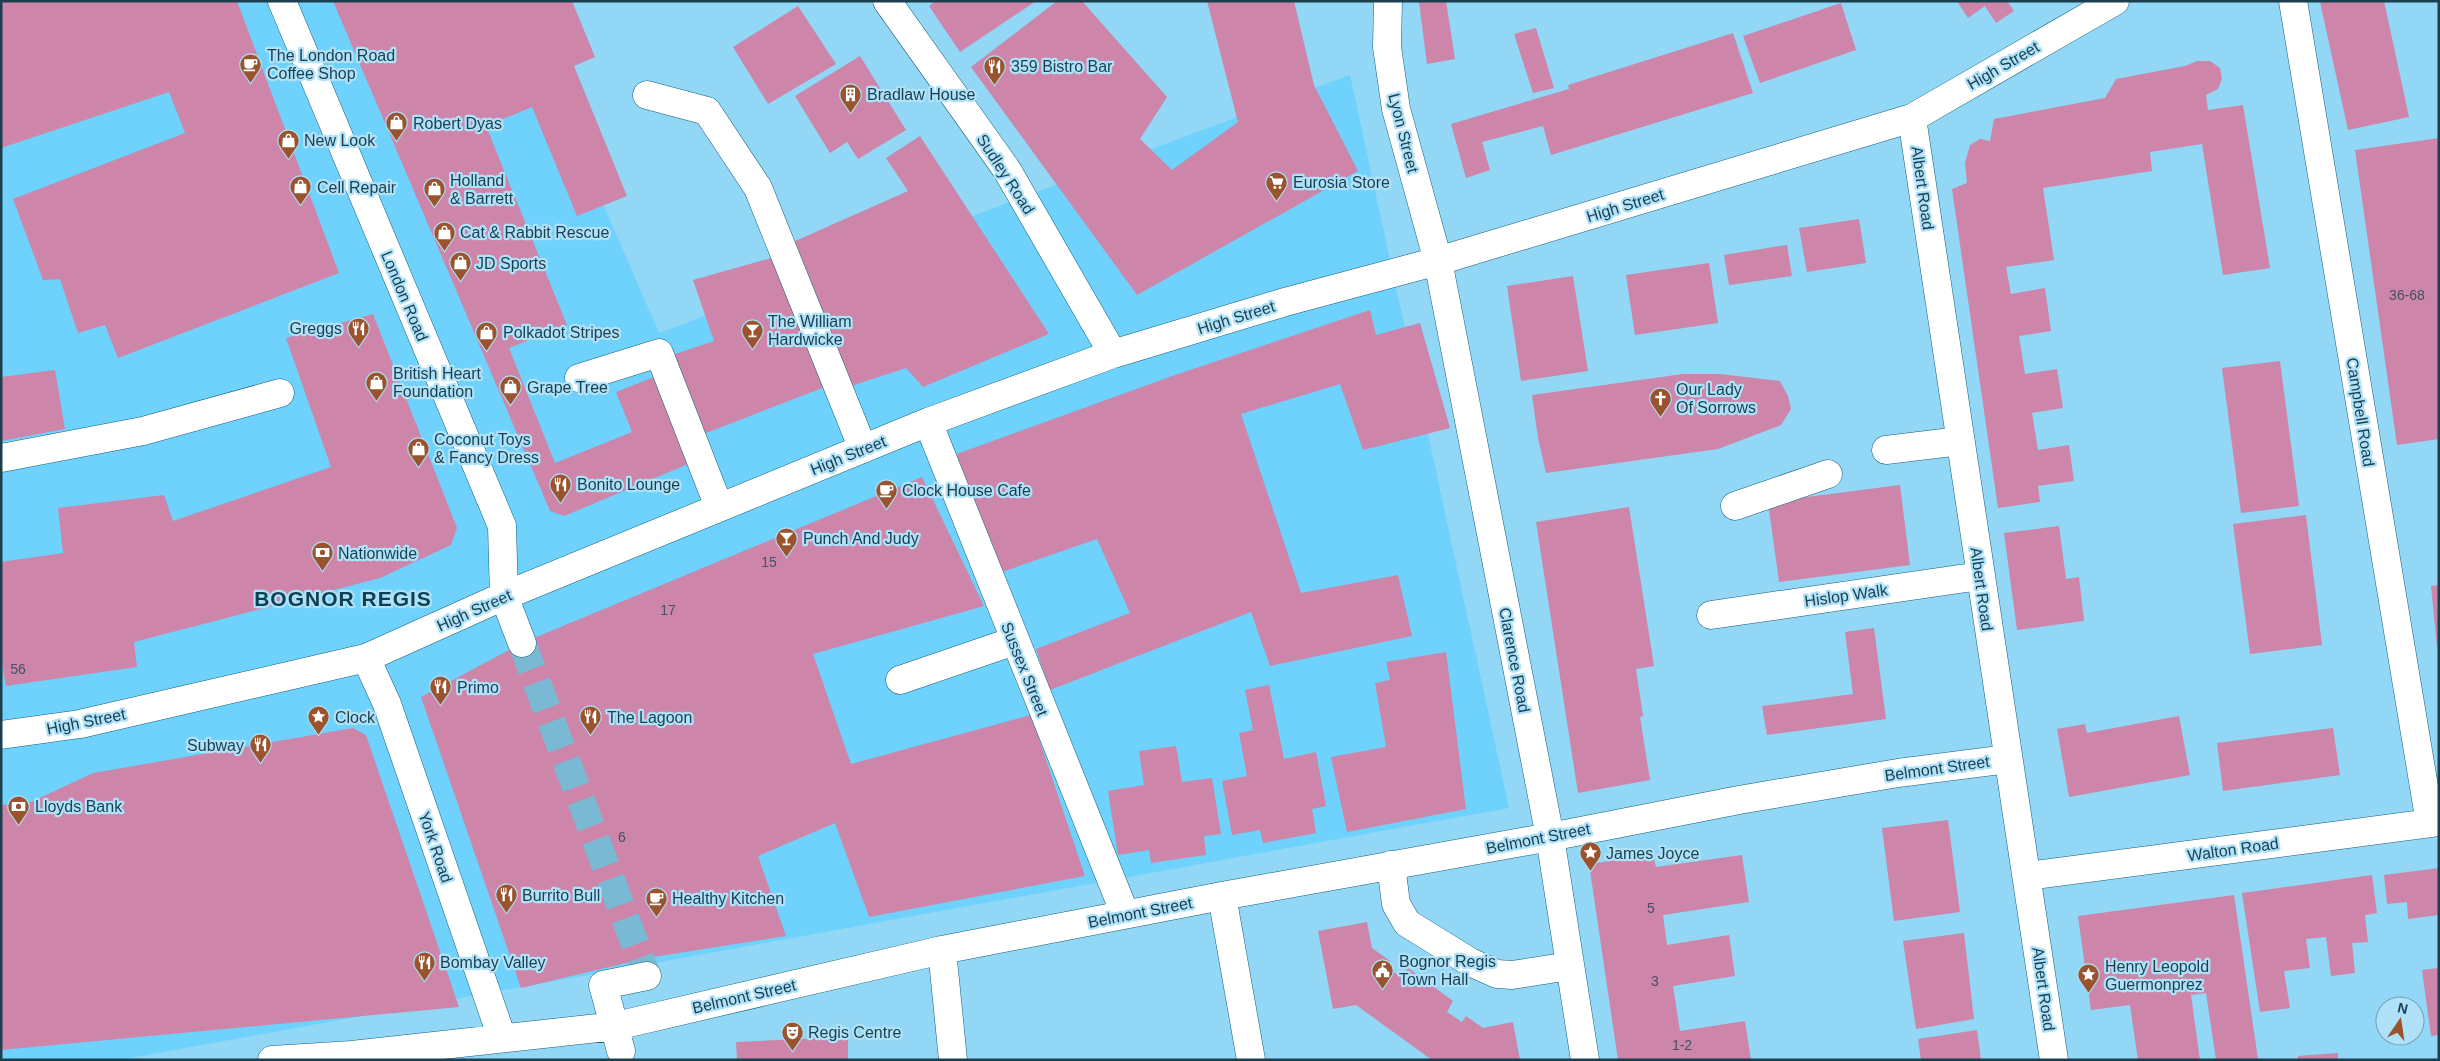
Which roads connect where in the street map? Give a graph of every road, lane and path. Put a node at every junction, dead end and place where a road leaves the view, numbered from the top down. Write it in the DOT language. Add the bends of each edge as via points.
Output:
graph roads {
  1 [pos="282,1"];
  2 [pos="886,1"];
  3 [pos="1388,1"];
  4 [pos="2115,1"];
  5 [pos="2293,1"];
  6 [pos="2079,10"];
  7 [pos="647,95"];
  8 [pos="1912,118"];
  9 [pos="1438,261"];
  10 [pos="1113,354"];
  11 [pos="579,378"];
  12 [pos="280,393"];
  13 [pos="928,422"];
  14 [pos="1960,441"];
  15 [pos="863,449"];
  16 [pos="1886,450"];
  17 [pos="1,458"];
  18 [pos="1828,474"];
  19 [pos="1735,506"];
  20 [pos="719,507"];
  21 [pos="1980,576"];
  22 [pos="504,596"];
  23 [pos="1711,615"];
  24 [pos="1014,641"];
  25 [pos="522,643"];
  26 [pos="366,658"];
  27 [pos="900,680"];
  28 [pos="1,735"];
  29 [pos="2008,759"];
  30 [pos="2434,822"];
  31 [pos="1550,837"];
  32 [pos="1391,865"];
  33 [pos="2027,876"];
  34 [pos="1222,896"];
  35 [pos="1125,914"];
  36 [pos="942,950"];
  37 [pos="1570,966"];
  38 [pos="648,976"];
  39 [pos="502,1038"];
  40 [pos="618,1038"];
  41 [pos="351,1058"];
  42 [pos="272,1060"];
  43 [pos="953,1060"];
  44 [pos="1250,1060"];
  45 [pos="1585,1060"];
  46 [pos="2054,1060"];
  1 -- 22 [label="street, London Road" via="502,526"];
  2 -- 10 [label="street, Sudley Road" via="1007,170"];
  3 -- 9 [label="street, Lyon Street" via="1387,47 1396,109"];
  4 -- 6 [label="street, High Street"];
  5 -- 30 [label="street, Campbell Road"];
  6 -- 8 [label="street, High Street"];
  7 -- 15 [label="street" via="707,111 758,188"];
  8 -- 9 [label="street, High Street"];
  8 -- 14 [label="street, Albert Road"];
  9 -- 10 [label="street, High Street" via="1285,302"];
  9 -- 31 [label="street, Clarence Road"];
  10 -- 13 [label="street, High Street"];
  11 -- 20 [label="street" via="658,353"];
  12 -- 17 [label="street" via="143,431"];
  13 -- 15 [label="street, High Street"];
  13 -- 24 [label="street, Sussex Street"];
  14 -- 16 [label="street"];
  14 -- 21 [label="street, Albert Road"];
  15 -- 20 [label="street, High Street"];
  18 -- 19 [label="street"];
  20 -- 22 [label="street, High Street"];
  21 -- 23 [label="street, Hislop Walk"];
  21 -- 29 [label="street, Albert Road"];
  22 -- 25 [label="street, London Road"];
  22 -- 26 [label="street, High Street"];
  24 -- 27 [label="street"];
  24 -- 35 [label="street, Sussex Street"];
  26 -- 28 [label="street, High Street" via="80,724"];
  26 -- 39 [label="street, York Road" via="387,704"];
  29 -- 31 [label="street, Belmont Street" via="1898,772"];
  29 -- 33 [label="street, Albert Road"];
  30 -- 33 [label="street, Walton Road"];
  31 -- 32 [label="street, Belmont Street"];
  31 -- 37 [label="street, Clarence Road"];
  32 -- 34 [label="street, Belmont Street"];
  32 -- 37 [label="street" via="1396,904 1407,923 1470,962 1497,974 1512,975"];
  33 -- 46 [label="street, Albert Road"];
  34 -- 35 [label="street, Belmont Street"];
  34 -- 44 [label="street"];
  35 -- 36 [label="street, Belmont Street"];
  36 -- 40 [label="street, Belmont Street"];
  36 -- 43 [label="street"];
  37 -- 45 [label="street, Clarence Road"];
  38 -- 40 [label="street" via="603,985"];
  39 -- 40 [label="street, Belmont Street"];
  39 -- 41 [label="street, Belmont Street"];
  41 -- 42 [label="street, Belmont Street"];
}
